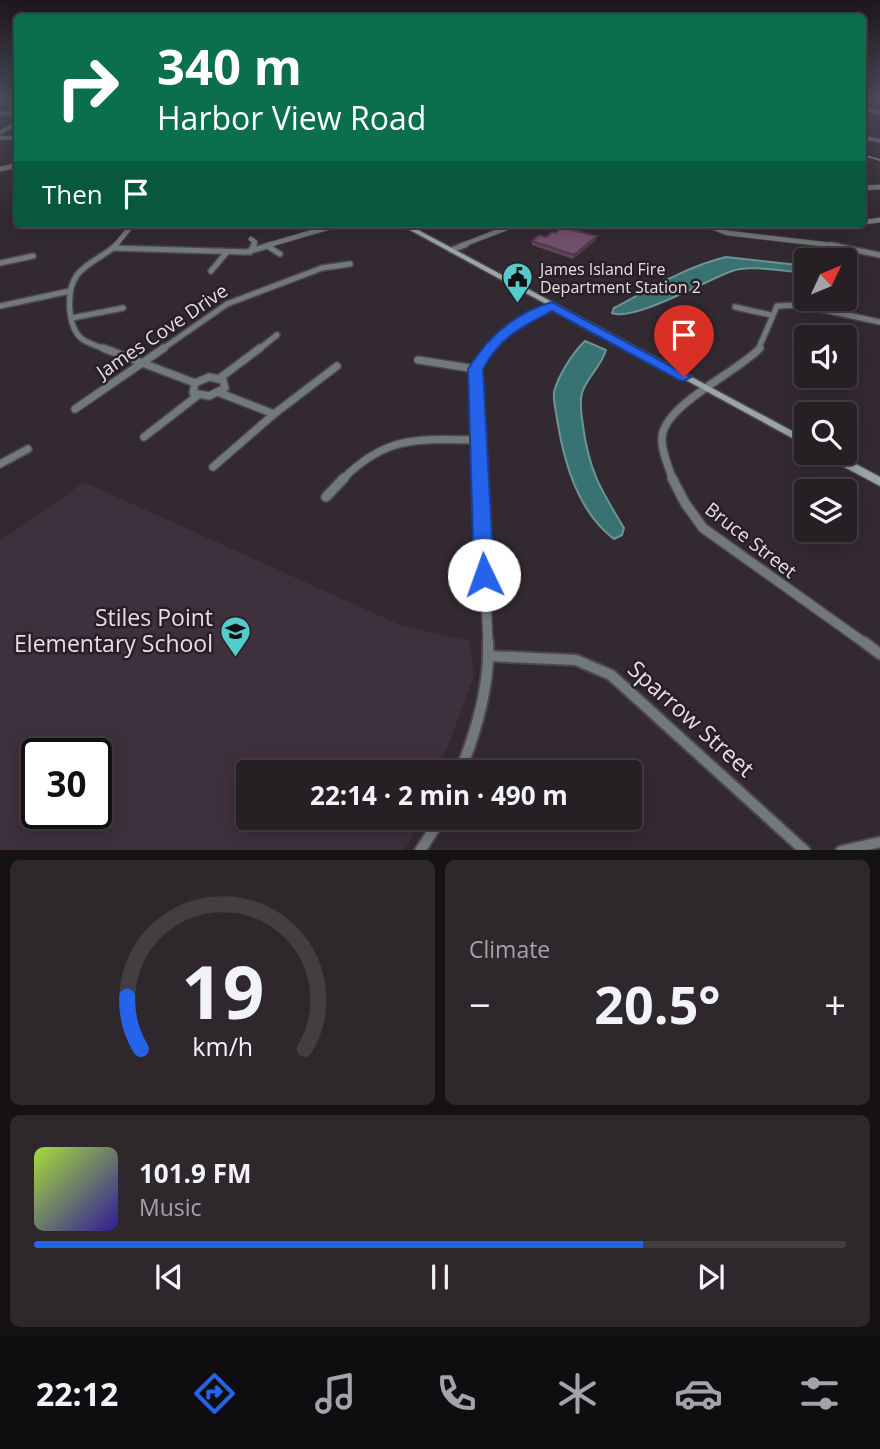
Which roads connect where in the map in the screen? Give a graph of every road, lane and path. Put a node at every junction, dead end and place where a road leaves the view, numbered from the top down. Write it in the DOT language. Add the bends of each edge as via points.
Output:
graph roads {
  1 [pos="130,228"];
  2 [pos="327,228"];
  3 [pos="410,228"];
  4 [pos="507,228"];
  5 [pos="714,228"];
  6 [pos="251,239"];
  7 [pos="269,247"];
  8 [pos="113,248"];
  9 [pos="451,250"];
  10 [pos="227,252"];
  11 [pos="250,252"];
  12 [pos="280,254"];
  13 [pos="880,255"];
  14 [pos="33,256"];
  15 [pos="0,263"];
  16 [pos="350,264"];
  17 [pos="211,271"];
  18 [pos="69,291"];
  19 [pos="0,306"];
  20 [pos="552,306"];
  21 [pos="735,307"];
  22 [pos="123,308"];
  23 [pos="771,315"];
  24 [pos="72,318"];
  25 [pos="880,322"];
  26 [pos="276,335"];
  27 [pos="418,360"];
  28 [pos="142,363"];
  29 [pos="337,366"];
  30 [pos="476,369"];
  31 [pos="220,378"];
  32 [pos="195,383"];
  33 [pos="706,389"];
  34 [pos="220,393"];
  35 [pos="197,396"];
  36 [pos="75,409"];
  37 [pos="274,414"];
  38 [pos="794,436"];
  39 [pos="144,437"];
  40 [pos="477,440"];
  41 [pos="29,449"];
  42 [pos="0,464"];
  43 [pos="848,465"];
  44 [pos="213,467"];
  45 [pos="880,482"];
  46 [pos="326,497"];
  47 [pos="880,654"];
  48 [pos="489,656"];
  49 [pos="465,760"];
  50 [pos="433,830"];
  51 [pos="880,842"];
  52 [pos="420,850"];
  53 [pos="805,850"];
  54 [pos="841,850"];
  1 -- 8 [label="street"];
  2 -- 7 [label="street"];
  3 -- 9 [label="main road"];
  4 -- 9 [label="street"];
  5 -- 13 [label="street"];
  6 -- 11 [label="street" via="255,242"];
  7 -- 11 [label="street"];
  7 -- 12 [label="street"];
  8 -- 10 [label="street"];
  8 -- 18 [label="street" via="79,270"];
  9 -- 20 [label="main road"];
  10 -- 11 [label="street"];
  10 -- 17 [label="street"];
  14 -- 15 [label="street"];
  16 -- 28 [label="street, James Cove Drive" via="322,268 241,297"];
  18 -- 19 [label="street"];
  18 -- 24 [label="street"];
  20 -- 30 [label="street" via="505,331"];
  20 -- 33 [label="main road"];
  21 -- 23 [label="street"];
  22 -- 24 [label="street"];
  23 -- 25 [label="street" via="777,306 801,305"];
  23 -- 33 [label="street, Bruce Street" via="761,348"];
  24 -- 28 [label="street" via="83,340"];
  26 -- 31 [label="street"];
  27 -- 30 [label="street"];
  28 -- 32 [label="street"];
  28 -- 36 [label="street, James Cove Drive"];
  29 -- 37 [label="street"];
  30 -- 40 [label="street"];
  31 -- 32 [label="street"];
  31 -- 34 [label="street" via="226,384"];
  32 -- 35 [label="street"];
  33 -- 38 [label="main road"];
  33 -- 47 [label="street, Bruce Street" via="668,420 662,437 668,467 684,505 703,528"];
  34 -- 35 [label="street"];
  34 -- 37 [label="street"];
  35 -- 39 [label="street"];
  37 -- 44 [label="street"];
  40 -- 46 [label="street" via="406,441 383,448"];
  40 -- 48 [label="street"];
  41 -- 42 [label="street"];
  43 -- 45 [label="main road"];
  48 -- 49 [label="street" via="476,732"];
  48 -- 53 [label="street, Sparrow Street" via="576,660 611,674"];
  50 -- 52 [label="street"];
  51 -- 54 [label="street"];
}
